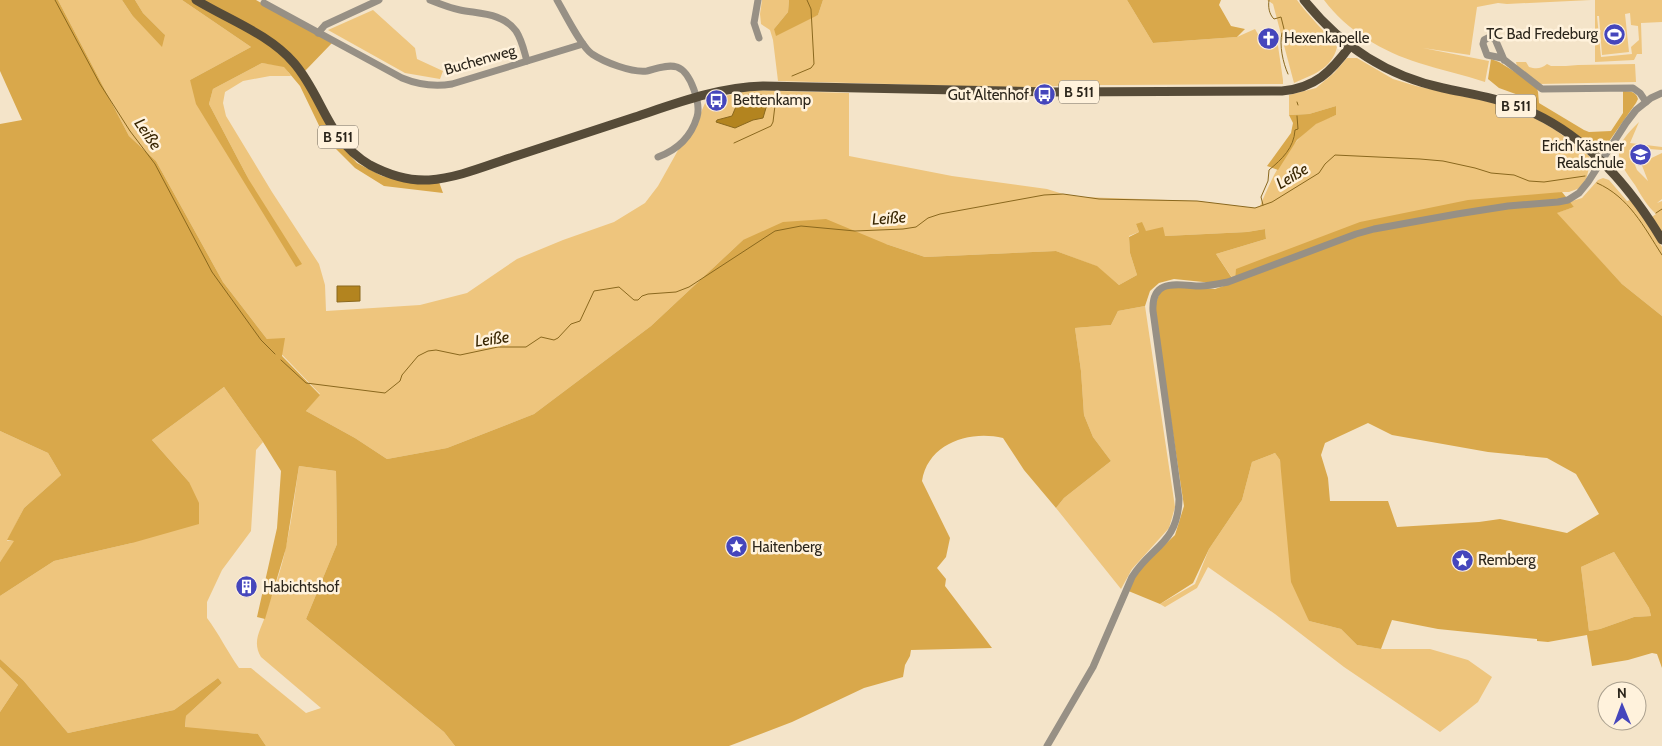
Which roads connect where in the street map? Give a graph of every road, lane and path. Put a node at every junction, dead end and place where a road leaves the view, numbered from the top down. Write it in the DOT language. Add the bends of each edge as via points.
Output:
graph roads {
  1 [pos="196,0"];
  2 [pos="379,0"];
  3 [pos="430,0"];
  4 [pos="557,0"];
  5 [pos="758,0"];
  6 [pos="1304,0"];
  7 [pos="264,3"];
  8 [pos="318,32"];
  9 [pos="759,38"];
  10 [pos="583,44"];
  11 [pos="1350,46"];
  12 [pos="527,60"];
  13 [pos="1504,60"];
  14 [pos="1662,92"];
  15 [pos="696,97"];
  16 [pos="1646,102"];
  17 [pos="658,157"];
  18 [pos="1603,161"];
  19 [pos="1662,240"];
  20 [pos="1047,746"];
  1 -- 15 [label="main road, B 511" via="259,35 286,55 306,78 332,128 355,154 377,168 412,179 454,176"];
  2 -- 8 [label="street" via="325,25"];
  3 -- 12 [label="street" via="505,21 520,38"];
  4 -- 10 [label="street"];
  5 -- 9 [label="street" via="754,22"];
  6 -- 11 [label="main road"];
  7 -- 8 [label="street, Buchenweg"];
  8 -- 12 [label="street, Buchenweg" via="402,78 426,85 452,84"];
  10 -- 12 [label="street, Buchenweg"];
  10 -- 15 [label="street" via="602,60 636,70 678,68 686,75"];
  11 -- 15 [label="main road, B 511" via="1324,75 1306,86 1289,90 1051,92 763,86 733,88"];
  11 -- 18 [label="main road, B 511" via="1419,82 1500,100 1526,110 1566,132"];
  13 -- 16 [label="street" via="1542,89 1633,88"];
  14 -- 16 [label="street"];
  15 -- 17 [label="street" via="698,112 690,133"];
  16 -- 18 [label="street" via="1622,129"];
  18 -- 19 [label="main road, B 511" via="1641,207"];
  18 -- 20 [label="street" via="1579,194 1562,202 1508,206 1396,224 1356,234 1228,282 1171,285 1158,291 1153,311 1179,499 1176,522 1170,536 1135,572 1093,668"];
}
